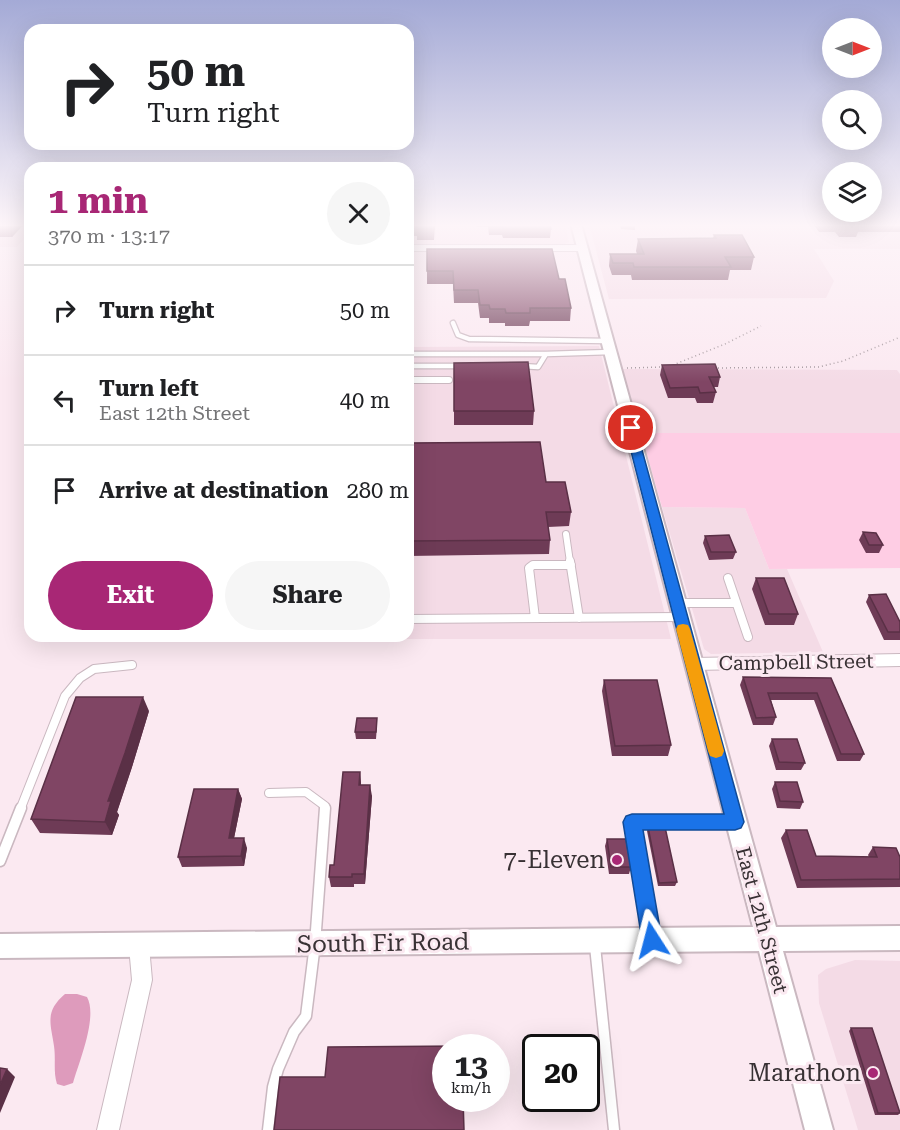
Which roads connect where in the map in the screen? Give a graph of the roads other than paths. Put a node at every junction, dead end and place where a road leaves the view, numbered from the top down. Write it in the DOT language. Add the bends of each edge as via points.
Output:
graph roads {
  1 [pos="591,277"];
  2 [pos="453,323"];
  3 [pos="414,354"];
  4 [pos="546,354"];
  5 [pos="611,354"];
  6 [pos="414,366"];
  7 [pos="467,366"];
  8 [pos="514,366"];
  9 [pos="414,380"];
  10 [pos="449,380"];
  11 [pos="566,534"];
  12 [pos="571,565"];
  13 [pos="728,578"];
  14 [pos="736,603"];
  15 [pos="678,610"];
  16 [pos="535,618"];
  17 [pos="579,618"];
  18 [pos="414,619"];
  19 [pos="748,637"];
  20 [pos="900,660"];
  21 [pos="693,664"];
  22 [pos="132,665"];
  23 [pos="269,793"];
  24 [pos="735,822"];
  25 [pos="0,861"];
  26 [pos="900,938"];
  27 [pos="767,939"];
  28 [pos="594,940"];
  29 [pos="652,940"];
  30 [pos="315,944"];
  31 [pos="0,946"];
  32 [pos="139,946"];
  33 [pos="108,1130"];
  34 [pos="268,1130"];
  35 [pos="614,1130"];
  36 [pos="819,1130"];
  1 -- 5 [label="street, East 12th Street"];
  2 -- 5 [label="lane" via="458,335 469,339"];
  3 -- 4 [label="lane"];
  4 -- 5 [label="lane"];
  4 -- 8 [label="lane" via="538,367"];
  5 -- 15 [label="street, East 12th Street"];
  6 -- 7 [label="lane"];
  9 -- 10 [label="lane"];
  11 -- 12 [label="lane"];
  12 -- 16 [label="lane" via="529,568"];
  12 -- 17 [label="lane"];
  13 -- 14 [label="lane"];
  14 -- 15 [label="lane"];
  14 -- 19 [label="lane"];
  15 -- 17 [label="lane"];
  15 -- 21 [label="street, East 12th Street"];
  16 -- 17 [label="lane"];
  16 -- 18 [label="lane"];
  20 -- 21 [label="street, Campbell Street"];
  21 -- 24 [label="street, East 12th Street"];
  22 -- 25 [label="lane" via="95,667 80,676 65,696"];
  23 -- 30 [label="lane" via="306,792 325,806"];
  24 -- 27 [label="street, East 12th Street"];
  24 -- 29 [label="lane" via="632,822"];
  26 -- 27 [label="street, South Fir Road"];
  27 -- 29 [label="street, South Fir Road"];
  27 -- 36 [label="street, East 12th Street"];
  28 -- 29 [label="street, South Fir Road"];
  28 -- 30 [label="street, South Fir Road"];
  28 -- 35 [label="lane"];
  30 -- 32 [label="street, South Fir Road"];
  30 -- 34 [label="lane" via="306,1016 294,1032 278,1069"];
  31 -- 32 [label="street, South Fir Road"];
  32 -- 33 [label="street" via="142,980"];
}
